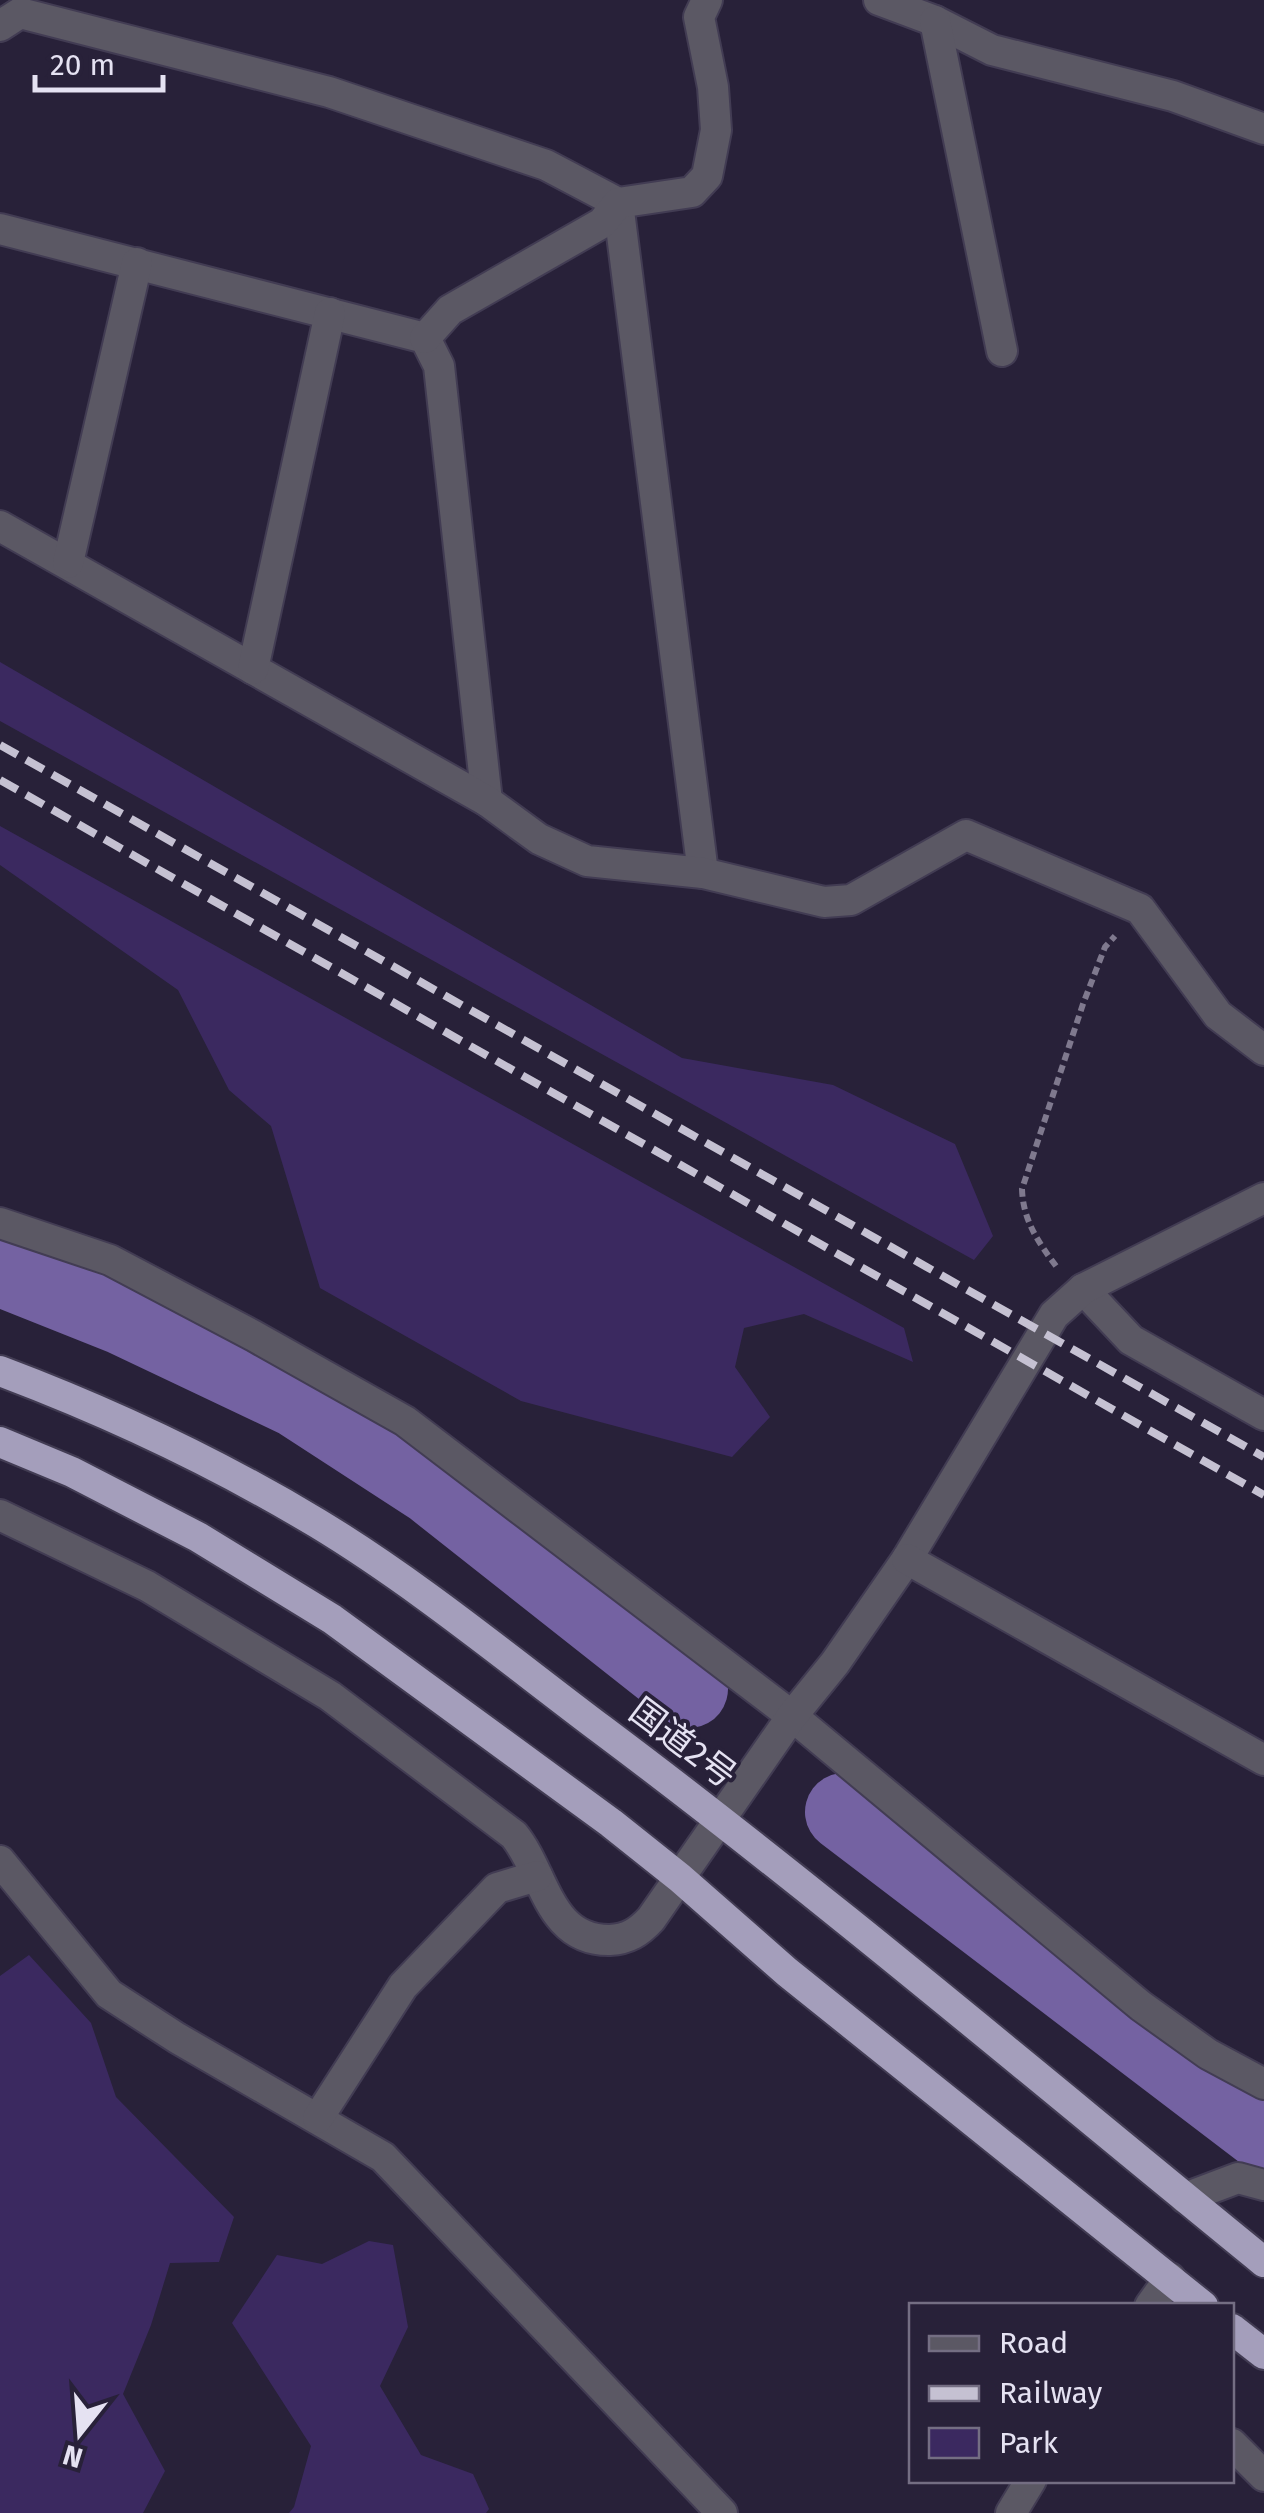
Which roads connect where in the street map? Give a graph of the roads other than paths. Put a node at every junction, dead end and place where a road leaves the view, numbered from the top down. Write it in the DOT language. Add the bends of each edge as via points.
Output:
graph roads {
  1 [pos="707,0"];
  2 [pos="879,0"];
  3 [pos="935,21"];
  4 [pos="0,26"];
  5 [pos="1264,129"];
  6 [pos="618,203"];
  7 [pos="0,228"];
  8 [pos="136,264"];
  9 [pos="330,313"];
  10 [pos="425,338"];
  11 [pos="1002,351"];
  12 [pos="0,526"];
  13 [pos="68,563"];
  14 [pos="253,668"];
  15 [pos="488,801"];
  16 [pos="703,874"];
  17 [pos="1264,1050"];
  18 [pos="1264,1198"];
  19 [pos="0,1223"];
  20 [pos="1083,1290"];
  21 [pos="0,1371"];
  22 [pos="1264,1415"];
  23 [pos="0,1442"];
  24 [pos="0,1515"];
  25 [pos="907,1559"];
  26 [pos="792,1716"];
  27 [pos="1264,1760"];
  28 [pos="720,1818"];
  29 [pos="0,1861"];
  30 [pos="537,1876"];
  31 [pos="680,1878"];
  32 [pos="1264,2084"];
  33 [pos="318,2118"];
  34 [pos="1264,2186"];
  35 [pos="1185,2198"];
  36 [pos="1264,2262"];
  37 [pos="1170,2278"];
  38 [pos="1152,2303"];
  39 [pos="1199,2303"];
  40 [pos="1234,2331"];
  41 [pos="1264,2354"];
  42 [pos="1234,2446"];
  43 [pos="1264,2476"];
  44 [pos="1030,2483"];
  45 [pos="722,2513"];
  46 [pos="1011,2513"];
  1 -- 6 [label="street" via="699,16 716,130 706,176 692,192"];
  2 -- 3 [label="street"];
  3 -- 5 [label="street" via="992,50 1174,96"];
  3 -- 11 [label="street"];
  4 -- 6 [label="street" via="20,12 330,92 546,165"];
  6 -- 10 [label="street" via="602,223 450,310"];
  6 -- 16 [label="street"];
  7 -- 8 [label="street"];
  8 -- 9 [label="street"];
  8 -- 13 [label="street"];
  9 -- 10 [label="street"];
  9 -- 14 [label="street"];
  10 -- 15 [label="street" via="439,366"];
  12 -- 13 [label="street"];
  13 -- 14 [label="street"];
  14 -- 15 [label="street"];
  15 -- 16 [label="street" via="539,839 588,861"];
  16 -- 17 [label="street" via="824,902 851,900 966,835 1140,909 1218,1014"];
  18 -- 20 [label="street"];
  19 -- 26 [label="street" via="110,1260 405,1421"];
  20 -- 22 [label="street" via="1132,1340"];
  20 -- 25 [label="street" via="1054,1314"];
  21 -- 28 [label="highway, 国道2号" via="58,1392 317,1523"];
  23 -- 31 [label="highway" via="198,1537 332,1619"];
  24 -- 30 [label="street" via="146,1586 330,1696 514,1836"];
  25 -- 26 [label="street"];
  25 -- 27 [label="street"];
  26 -- 28 [label="street"];
  26 -- 32 [label="street" via="1141,2006"];
  28 -- 31 [label="street"];
  28 -- 35 [label="highway, 国道2号"];
  29 -- 33 [label="street" via="109,1994"];
  30 -- 31 [label="street" via="562,1921 599,1940 638,1933"];
  30 -- 33 [label="street" via="497,1888 403,1986"];
  31 -- 37 [label="highway" via="787,1972"];
  33 -- 45 [label="street" via="384,2157"];
  34 -- 35 [label="street" via="1238,2178"];
  35 -- 36 [label="highway, 国道2号"];
  37 -- 38 [label="street"];
  37 -- 39 [label="highway"];
  40 -- 41 [label="highway"];
  42 -- 43 [label="street"];
  44 -- 46 [label="street"];
}
